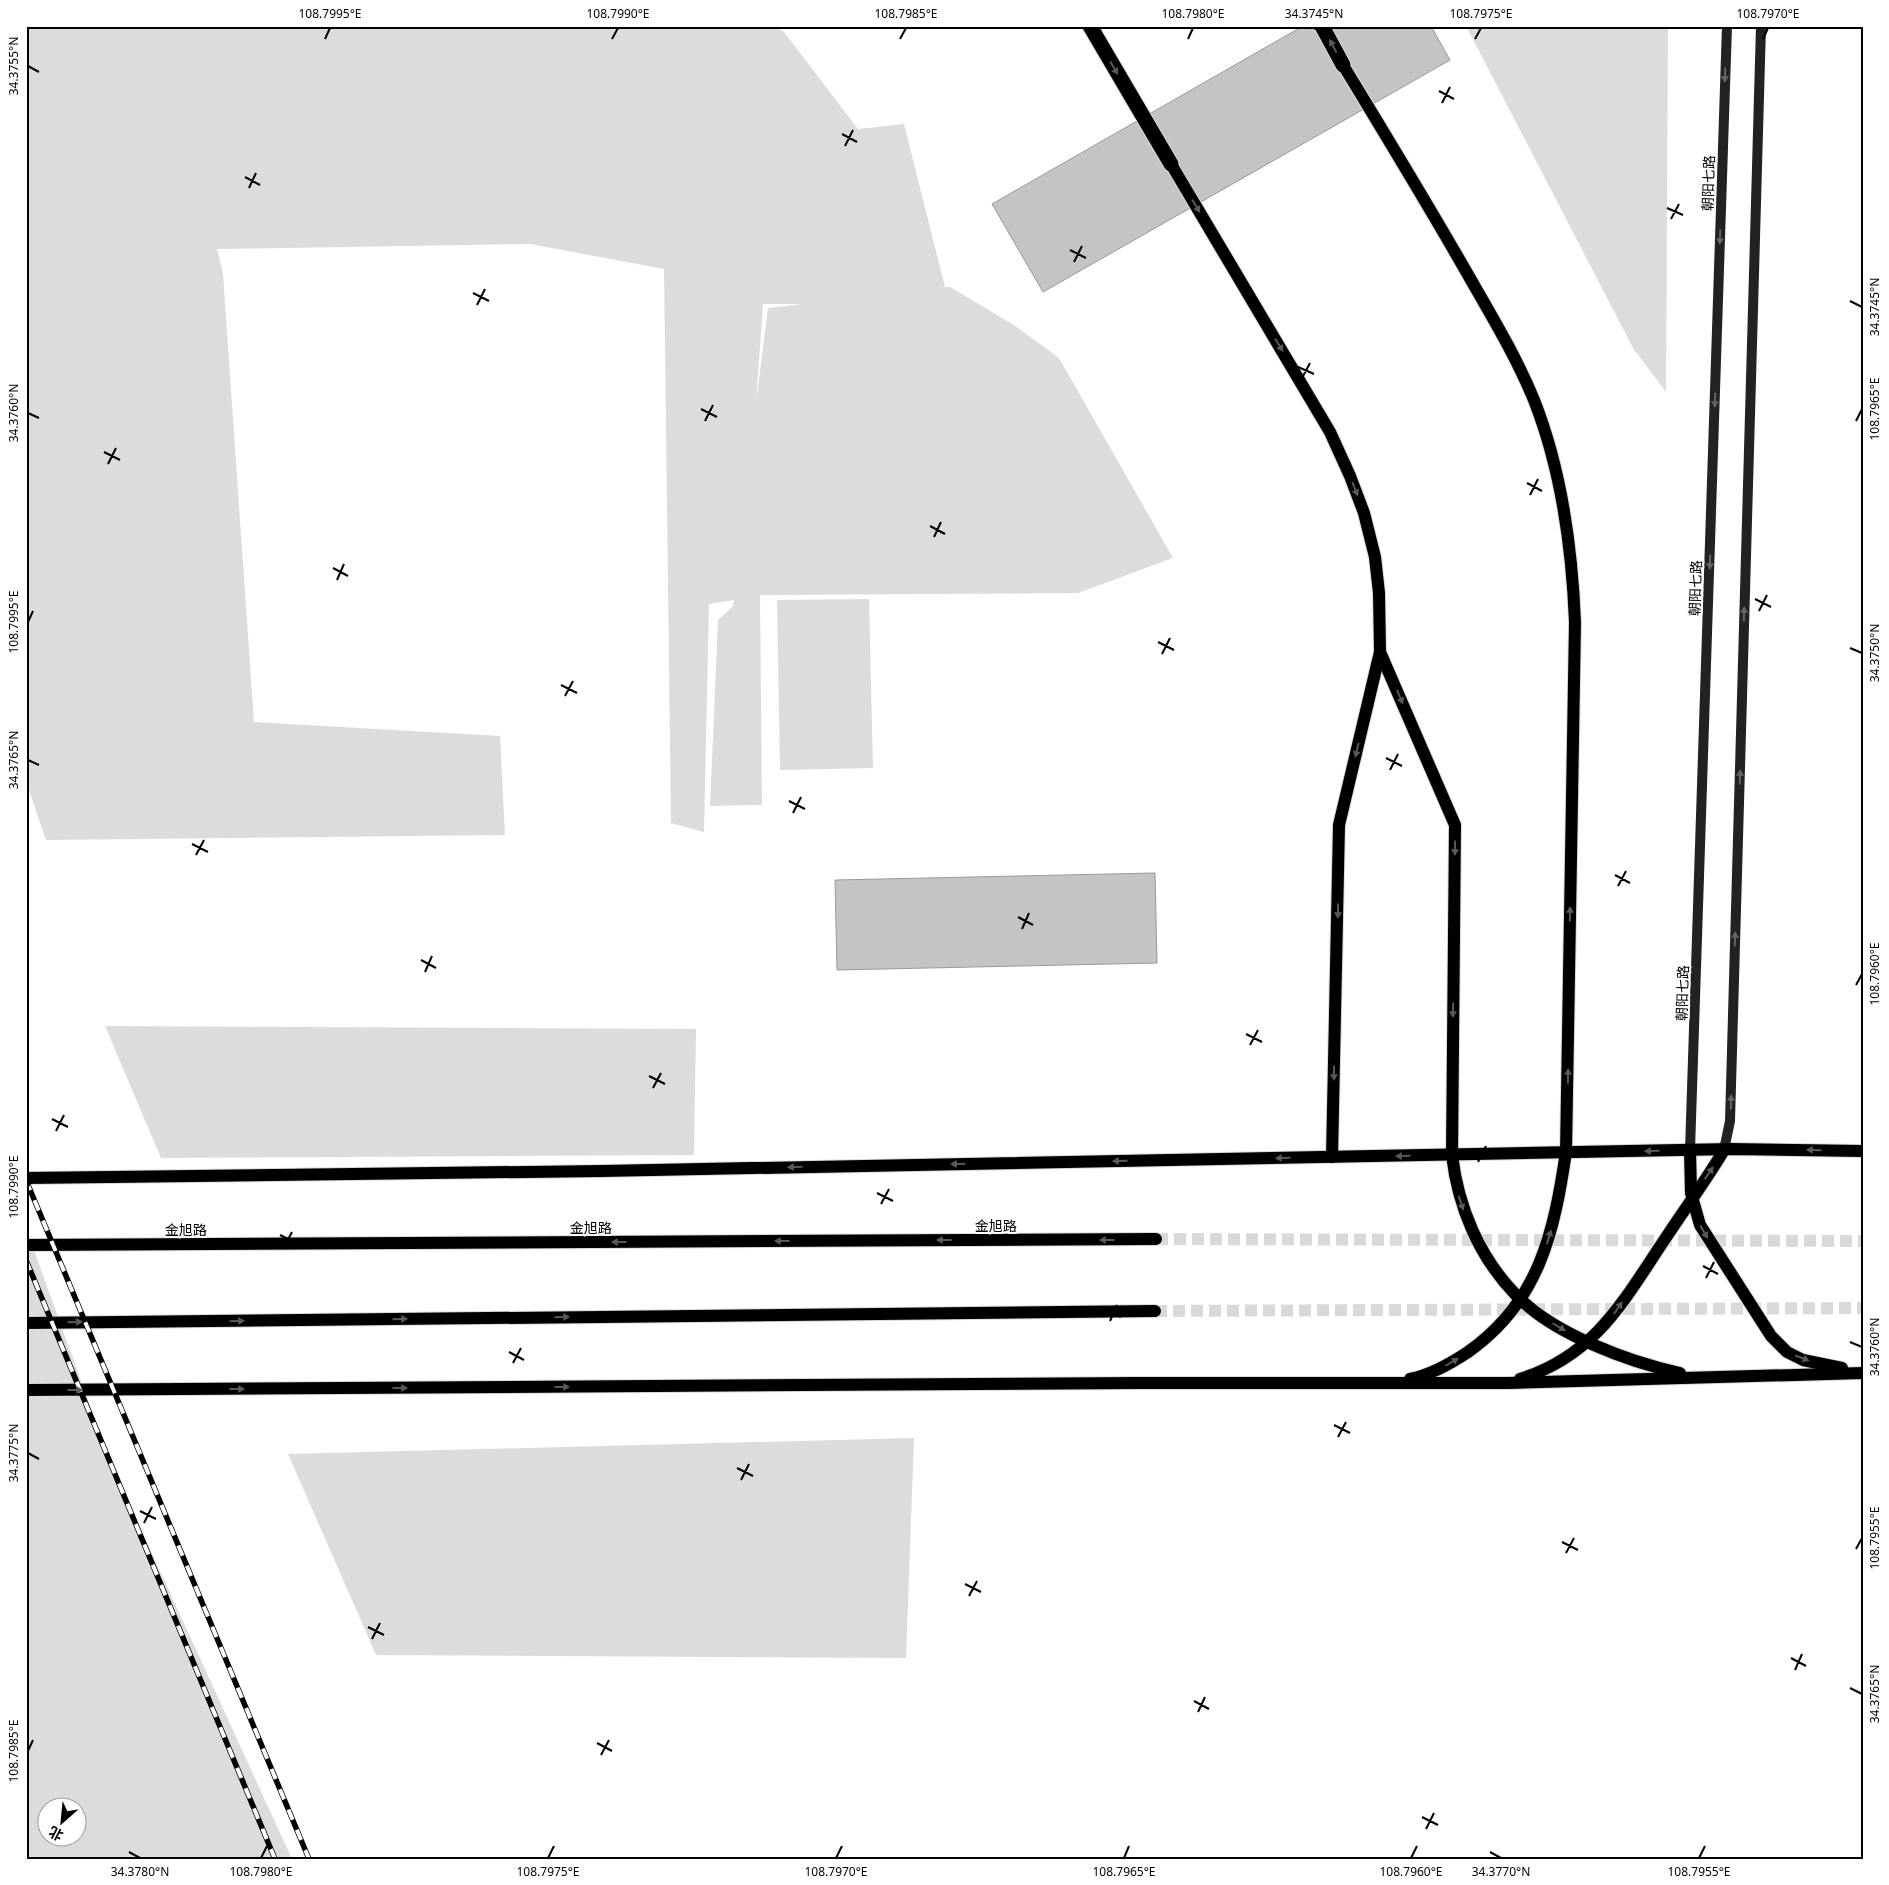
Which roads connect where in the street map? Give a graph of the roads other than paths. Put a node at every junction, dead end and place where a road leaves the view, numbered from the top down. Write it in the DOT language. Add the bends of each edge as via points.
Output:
graph roads {
  1 [pos="1090,26"];
  2 [pos="1322,26"];
  3 [pos="1727,26"];
  4 [pos="1761,26"];
  5 [pos="1343,65"];
  6 [pos="1171,164"];
  7 [pos="1380,652"];
  8 [pos="1690,1150"];
  9 [pos="1724,1150"];
  10 [pos="1863,1151"];
  11 [pos="1566,1152"];
  12 [pos="1452,1155"];
  13 [pos="1332,1157"];
  14 [pos="26,1178"];
  15 [pos="1692,1198"];
  16 [pos="1156,1239"];
  17 [pos="26,1245"];
  18 [pos="1521,1300"];
  19 [pos="1155,1311"];
  20 [pos="26,1323"];
  21 [pos="1588,1342"];
  22 [pos="1863,1372"];
  23 [pos="1702,1377"];
  24 [pos="1390,1383"];
  25 [pos="1508,1383"];
  26 [pos="26,1390"];
  1 -- 6 [label="highway, one-way"];
  5 -- 2 [label="highway, one-way"];
  3 -- 8 [label="street, 朝阳七路, one-way"];
  9 -- 4 [label="street, one-way" via="1730,1121"];
  11 -- 5 [label="main road, one-way" via="1575,622 1572,565 1563,506 1546,435 1518,365 1434,215"];
  6 -- 7 [label="main road, one-way" via="1330,432 1350,476 1375,557"];
  7 -- 12 [label="main road, one-way" via="1455,825"];
  7 -- 13 [label="main road, one-way" via="1339,824"];
  8 -- 9 [label="main road"];
  8 -- 11 [label="main road, one-way"];
  8 -- 15 [label="main road"];
  10 -- 9 [label="main road, one-way"];
  15 -- 9 [label="main road, one-way"];
  11 -- 12 [label="main road"];
  18 -- 11 [label="main road, one-way" via="1545,1251 1555,1218"];
  12 -- 13 [label="main road, one-way"];
  12 -- 18 [label="main road, one-way" via="1455,1181 1471,1228 1497,1274"];
  13 -- 14 [label="main road, one-way"];
  21 -- 15 [label="main road, one-way" via="1612,1317"];
  15 -- 22 [label="main road, one-way" via="1700,1225 1771,1336 1787,1352 1803,1360"];
  16 -- 17 [label="main road, 金旭路, one-way"];
  18 -- 21 [label="main road, one-way" via="1544,1318"];
  24 -- 18 [label="main road, one-way" via="1438,1370 1460,1358 1498,1327"];
  20 -- 19 [label="main road, one-way"];
  21 -- 23 [label="main road" via="1658,1368"];
  21 -- 25 [label="main road" via="1550,1367"];
  22 -- 23 [label="main road"];
  23 -- 25 [label="main road"];
  24 -- 25 [label="main road"];
  26 -- 24 [label="main road, one-way"];
}
